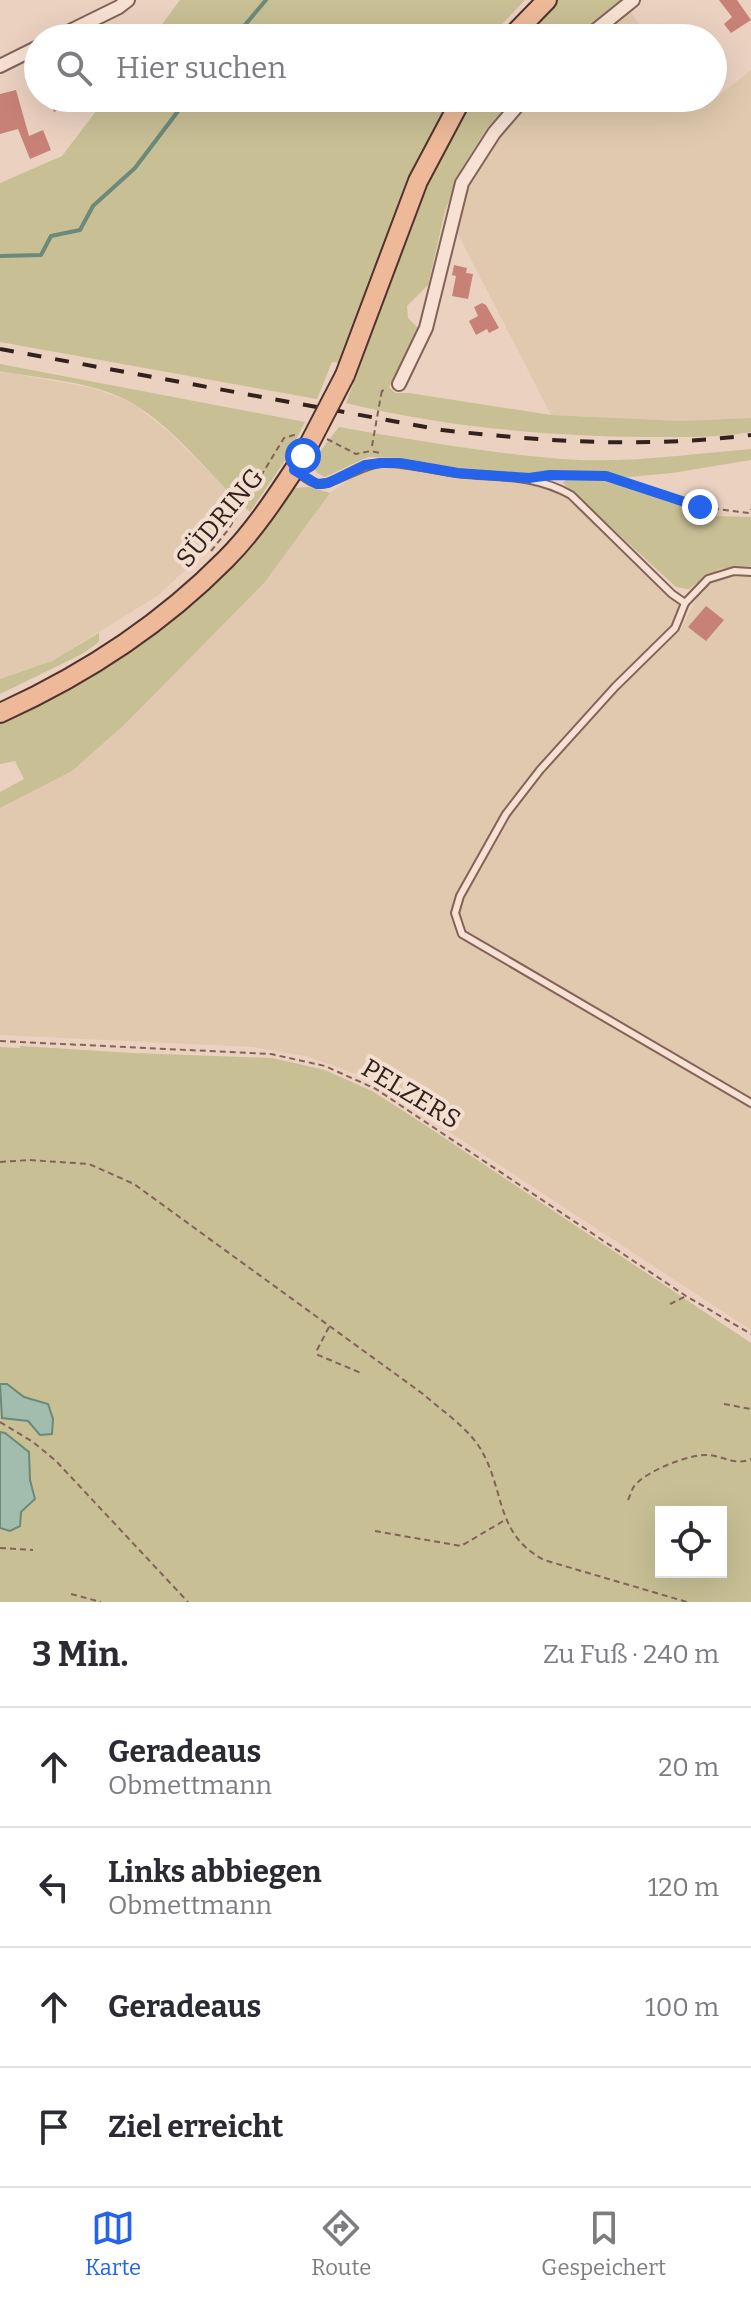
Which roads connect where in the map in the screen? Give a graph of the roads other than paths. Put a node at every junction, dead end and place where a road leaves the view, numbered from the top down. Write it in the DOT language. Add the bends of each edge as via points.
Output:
graph roads {
  1 [pos="128,0"];
  2 [pos="547,0"];
  3 [pos="633,0"];
  4 [pos="84,24"];
  5 [pos="524,24"];
  6 [pos="603,24"];
  7 [pos="24,54"];
  8 [pos="0,66"];
  9 [pos="455,112"];
  10 [pos="512,112"];
  11 [pos="399,384"];
  12 [pos="298,463"];
  13 [pos="751,572"];
  14 [pos="685,603"];
  15 [pos="0,713"];
  16 [pos="751,1103"];
  1 -- 4 [label="street"];
  2 -- 5 [label="main road"];
  3 -- 6 [label="street"];
  7 -- 8 [label="street"];
  9 -- 12 [label="main road, SÜDRING, bridge" via="418,181 345,375"];
  10 -- 11 [label="street" via="462,183 426,328"];
  12 -- 14 [label="lane" via="317,484 381,463 551,484 571,495"];
  12 -- 15 [label="main road, SÜDRING" via="228,557 185,597 87,669"];
  13 -- 14 [label="lane" via="708,579"];
  14 -- 16 [label="lane" via="675,628 606,697 506,814 455,913 462,934"];
}
